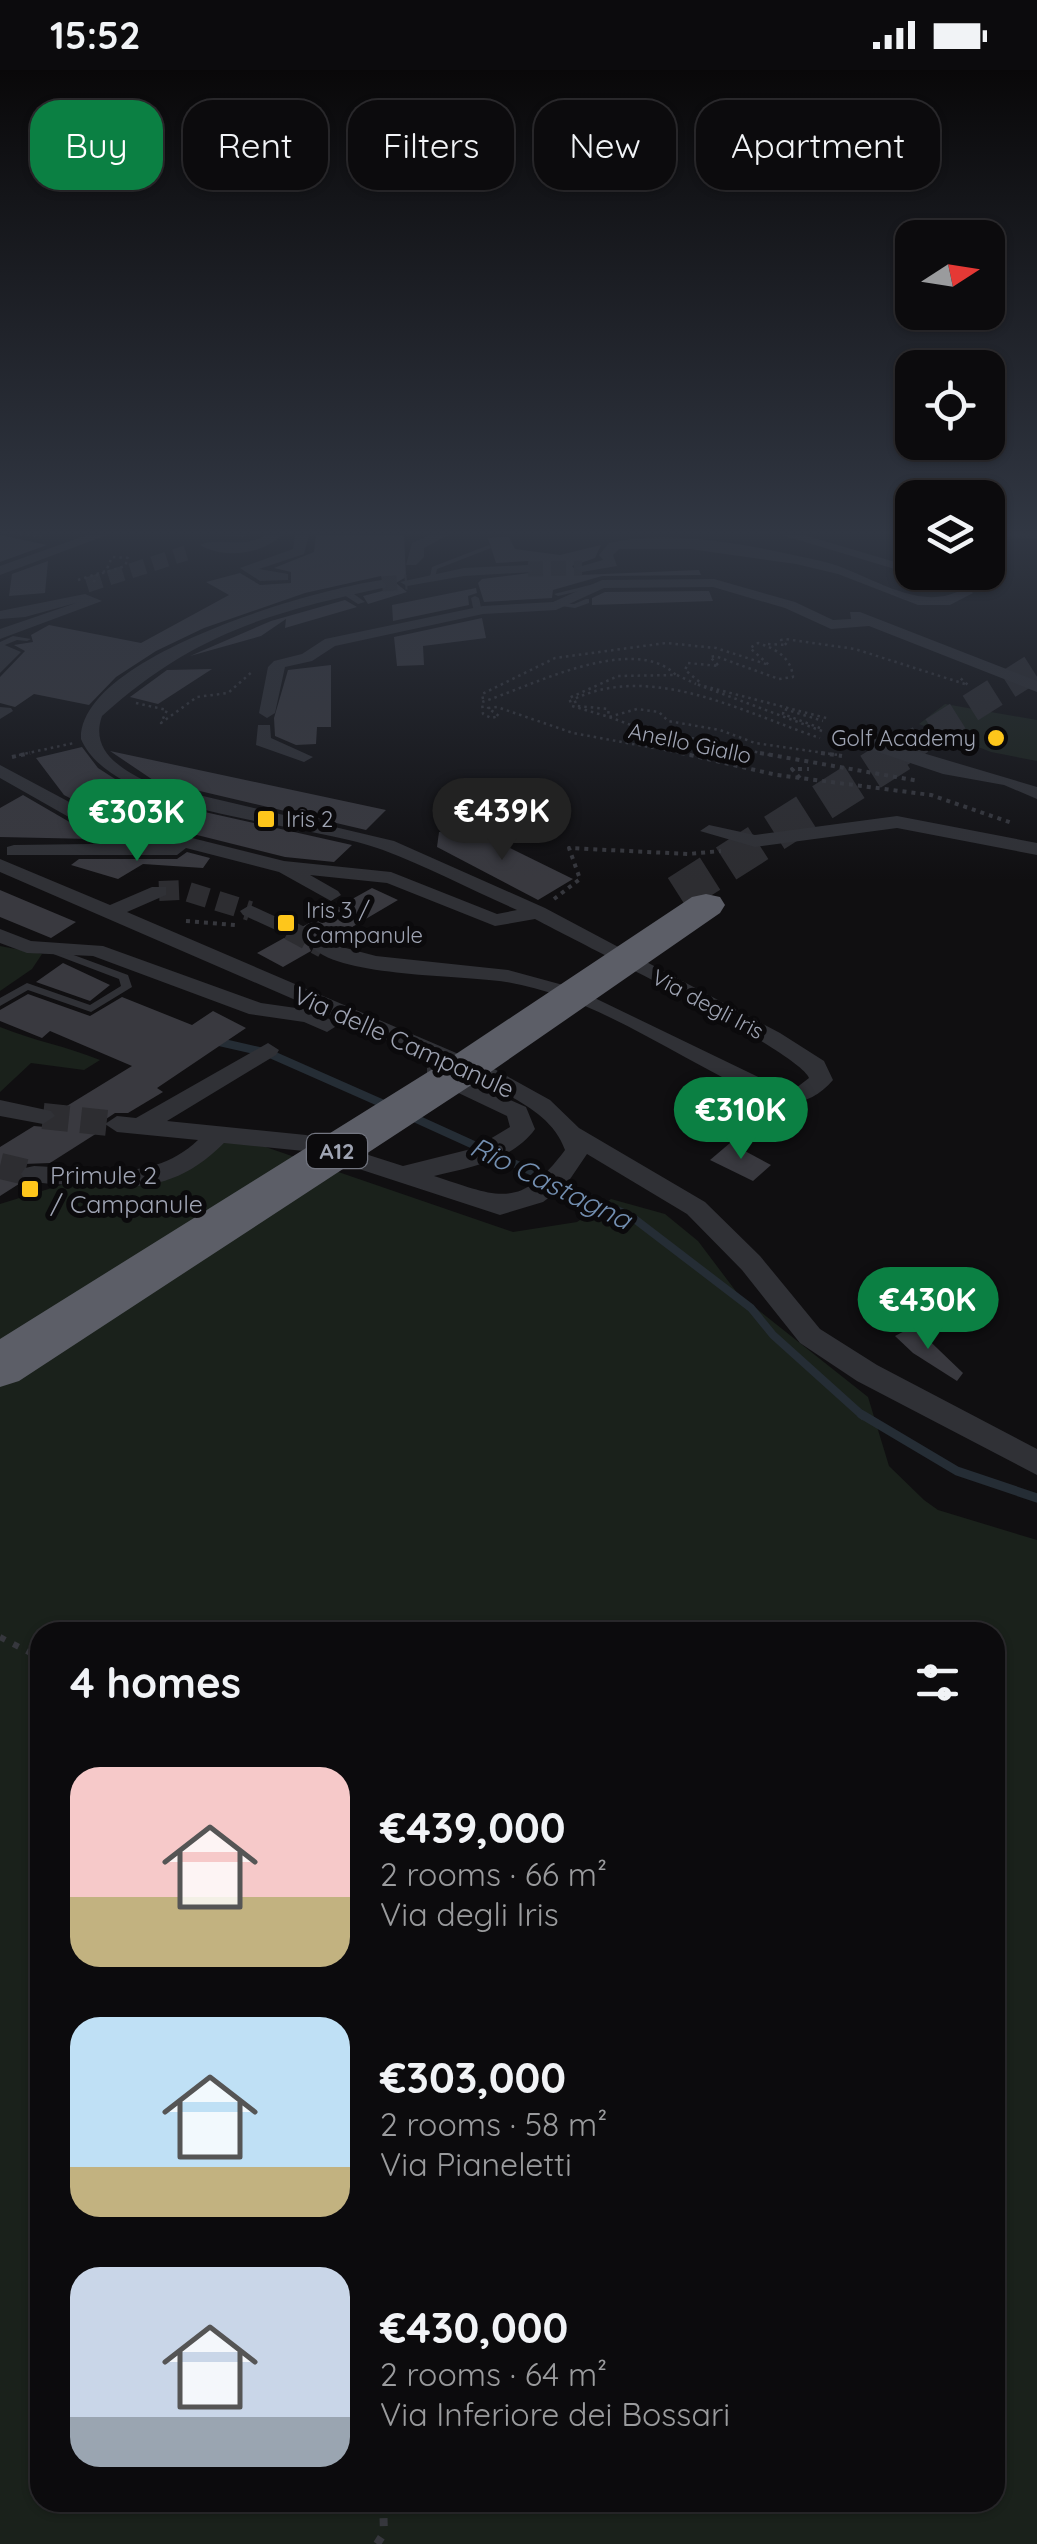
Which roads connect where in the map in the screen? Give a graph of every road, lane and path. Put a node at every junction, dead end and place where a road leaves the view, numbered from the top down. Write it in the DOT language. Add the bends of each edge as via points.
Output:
graph roads {
  1 [pos="184,650"];
  2 [pos="318,650"];
  3 [pos="628,650"];
  4 [pos="716,650"];
  5 [pos="753,650"];
  6 [pos="777,650"];
  7 [pos="856,650"];
  8 [pos="944,650"];
  9 [pos="1005,674"];
  10 [pos="676,675"];
  11 [pos="699,684"];
  12 [pos="1037,687"];
  13 [pos="211,699"];
  14 [pos="126,701"];
  15 [pos="484,701"];
  16 [pos="609,716"];
  17 [pos="834,736"];
  18 [pos="90,740"];
  19 [pos="852,756"];
  20 [pos="304,757"];
  21 [pos="870,764"];
  22 [pos="0,770"];
  23 [pos="832,770"];
  24 [pos="942,773"];
  25 [pos="800,778"];
  26 [pos="18,784"];
  27 [pos="1037,794"];
  28 [pos="1021,828"];
  29 [pos="709,831"];
  30 [pos="204,845"];
  31 [pos="727,850"];
  32 [pos="1037,850"];
  33 [pos="7,858"];
  34 [pos="284,867"];
  35 [pos="159,892"];
  36 [pos="330,895"];
  37 [pos="114,912"];
  38 [pos="538,912"];
  39 [pos="259,915"];
  40 [pos="142,924"];
  41 [pos="289,930"];
  42 [pos="0,935"];
  43 [pos="324,948"];
  44 [pos="52,950"];
  45 [pos="0,1003"];
  46 [pos="268,1050"];
  47 [pos="0,1108"];
  48 [pos="43,1116"];
  49 [pos="220,1133"];
  50 [pos="574,1135"];
  51 [pos="407,1173"];
  52 [pos="34,1174"];
  53 [pos="0,1334"];
  54 [pos="0,1366"];
  55 [pos="1037,1463"];
  56 [pos="0,1638"];
  57 [pos="30,1653"];
  58 [pos="383,2512"];
  59 [pos="377,2544"];
  1 -- 18 [label="street" via="106,702 90,722"];
  2 -- 20 [label="street" via="274,670 262,741"];
  3 -- 15 [label="path" via="568,655 482,694"];
  4 -- 5 [label="path" via="769,665"];
  6 -- 11 [label="path" via="786,656 792,678 715,656 714,668 688,663 685,670"];
  7 -- 9 [label="path" via="965,686 957,674"];
  8 -- 9 [label="street"];
  9 -- 12 [label="street"];
  10 -- 11 [label="path"];
  10 -- 15 [label="path" via="646,660 575,666"];
  10 -- 16 [label="path, Anello Giallo" via="618,676 569,698 572,706"];
  11 -- 17 [label="path"];
  11 -- 17 [label="path" via="848,726"];
  13 -- 14 [label="path" via="197,697 164,724 167,710"];
  15 -- 25 [label="path, Anello Giallo" via="483,714 490,718 499,716 488,708 497,707 638,748"];
  16 -- 17 [label="path" via="608,709 578,706 574,699 653,683 768,723"];
  16 -- 19 [label="path, Anello Giallo" via="659,712 668,722 755,743"];
  16 -- 23 [label="path" via="632,727"];
  17 -- 17 [label="path" via="837,726 784,710 783,714"];
  17 -- 24 [label="street"];
  18 -- 26 [label="path" via="7,758"];
  18 -- 38 [label="street, Via degli Iris" via="119,776 146,788 387,846"];
  21 -- 24 [label="path"];
  22 -- 26 [label="street"];
  23 -- 24 [label="path" via="925,781"];
  23 -- 25 [label="path, Anello Giallo" via="792,769"];
  24 -- 27 [label="street" via="1010,781"];
  25 -- 28 [label="path, Anello Giallo" via="960,800"];
  26 -- 30 [label="street" via="60,799 81,816"];
  29 -- 32 [label="street" via="755,841 897,822"];
  30 -- 33 [label="street"];
  30 -- 34 [label="street"];
  31 -- 38 [label="path" via="570,848 580,879"];
  33 -- 37 [label="street, Via delle Campanule"];
  34 -- 36 [label="street"];
  34 -- 38 [label="street" via="391,878 495,920"];
  35 -- 37 [label="street"];
  37 -- 40 [label="street, Via delle Campanule"];
  38 -- 43 [label="street, Via degli Iris" via="772,1038 816,1066 818,1087 801,1096 778,1094 598,1005 532,981 410,970"];
  39 -- 40 [label="path" via="256,924 222,926 166,915"];
  39 -- 41 [label="street"];
  40 -- 50 [label="street, Via delle Campanule" via="488,1075"];
  42 -- 44 [label="street"];
  44 -- 45 [label="lane" via="124,977 127,987 92,1009 27,986"];
  44 -- 51 [label="street" via="96,950 257,1009 308,1016 518,1112 523,1129 509,1143"];
  46 -- 49 [label="street" via="129,1125"];
  47 -- 48 [label="street"];
  49 -- 51 [label="street" via="306,1142"];
  49 -- 52 [label="street" via="186,1164 158,1175"];
  50 -- 51 [label="street" via="578,1152 558,1180 500,1206"];
  50 -- 55 [label="street, Via delle Campanule" via="696,1208 810,1336"];
  53 -- 54 [label="highway, A12" via="675,911 460,1072"];
  56 -- 57 [label="path"];
  58 -- 59 [label="path"];
}
